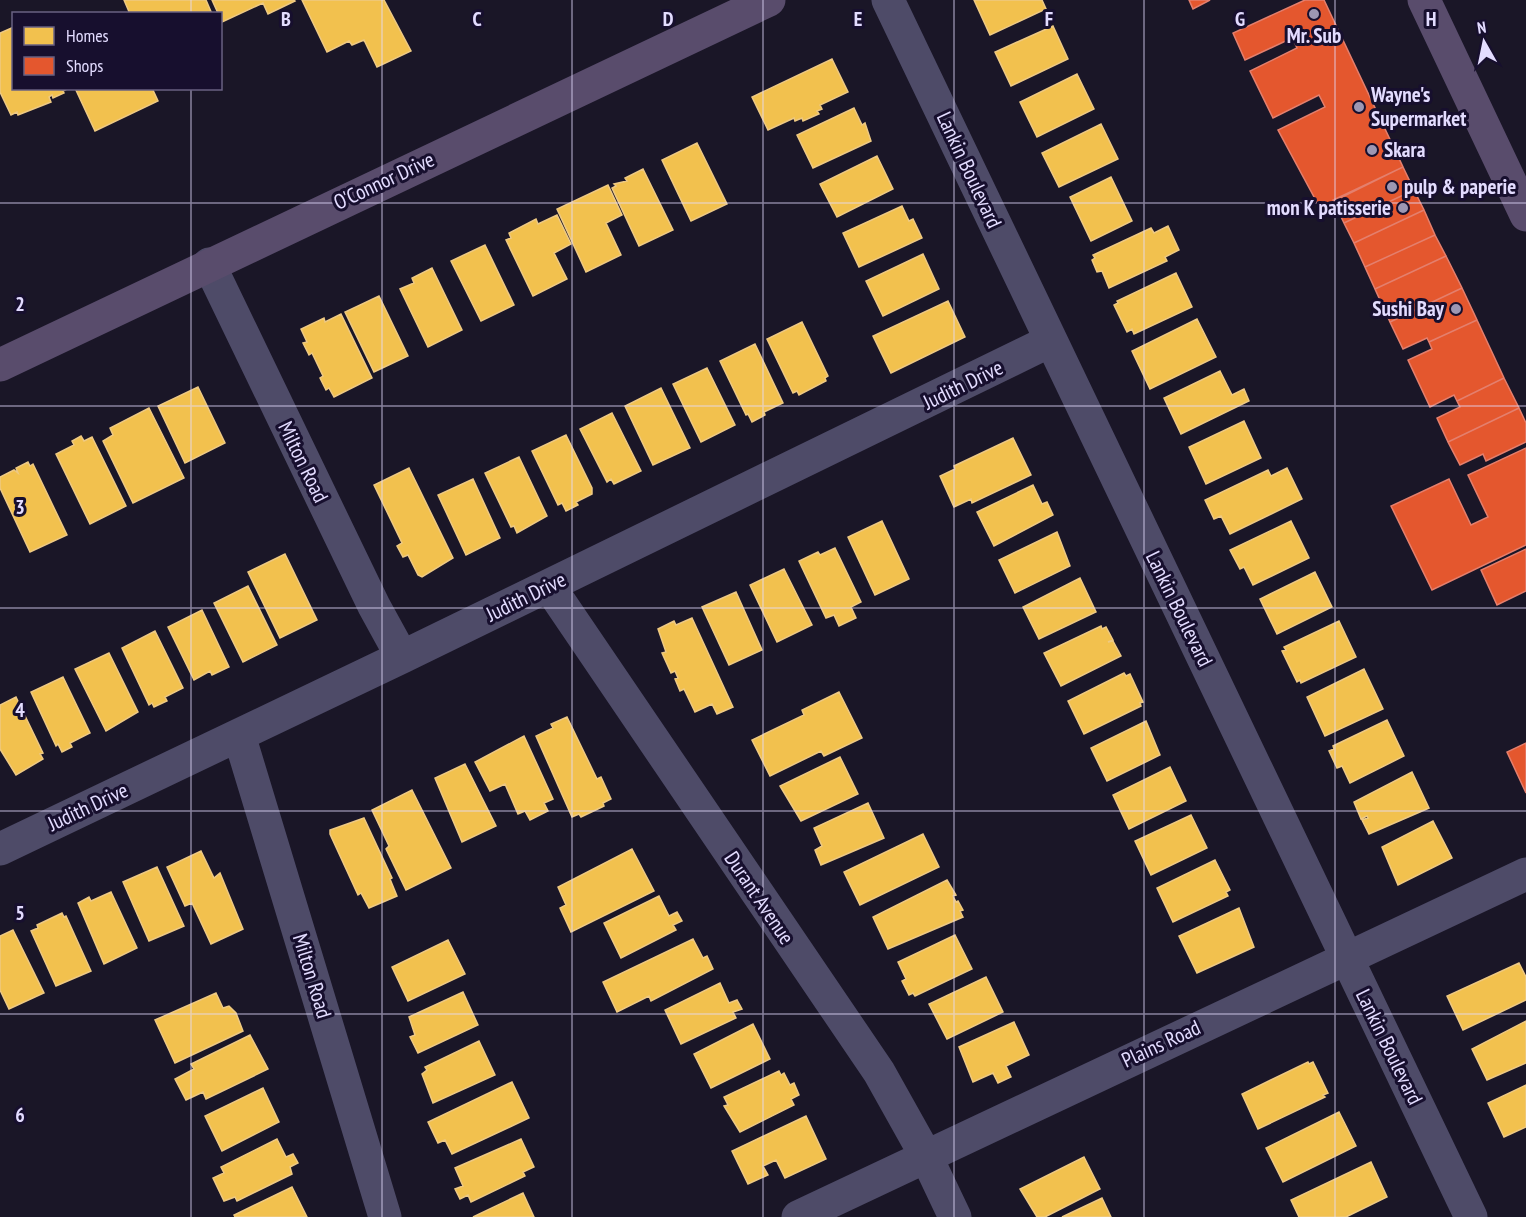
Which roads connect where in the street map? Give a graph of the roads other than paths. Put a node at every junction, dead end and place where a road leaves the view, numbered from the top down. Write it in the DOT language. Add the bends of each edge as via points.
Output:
graph roads {
  1 [pos="769,0"];
  2 [pos="888,0"];
  3 [pos="1424,0"];
  4 [pos="1526,215"];
  5 [pos="209,264"];
  6 [pos="1050,341"];
  7 [pos="0,365"];
  8 [pos="549,586"];
  9 [pos="402,657"];
  10 [pos="239,735"];
  11 [pos="0,849"];
  12 [pos="1526,874"];
  13 [pos="1346,957"];
  14 [pos="926,1156"];
  15 [pos="385,1217"];
  16 [pos="798,1217"];
  17 [pos="956,1217"];
  18 [pos="1471,1217"];
  1 -- 5 [label="main road, O'Connor Drive"];
  2 -- 6 [label="street, Lankin Boulevard"];
  3 -- 4 [label="main road"];
  5 -- 7 [label="main road, O'Connor Drive"];
  5 -- 9 [label="street, Milton Road"];
  6 -- 8 [label="street, Judith Drive"];
  6 -- 13 [label="street, Lankin Boulevard"];
  8 -- 9 [label="street, Judith Drive"];
  8 -- 14 [label="street, Durant Avenue" via="879,1072"];
  9 -- 10 [label="street, Judith Drive"];
  10 -- 11 [label="street, Judith Drive"];
  10 -- 15 [label="street, Milton Road"];
  12 -- 13 [label="street, Plains Road"];
  13 -- 14 [label="street, Plains Road"];
  13 -- 18 [label="street, Lankin Boulevard"];
  14 -- 16 [label="street, Plains Road"];
  14 -- 17 [label="street, Durant Avenue"];
}
